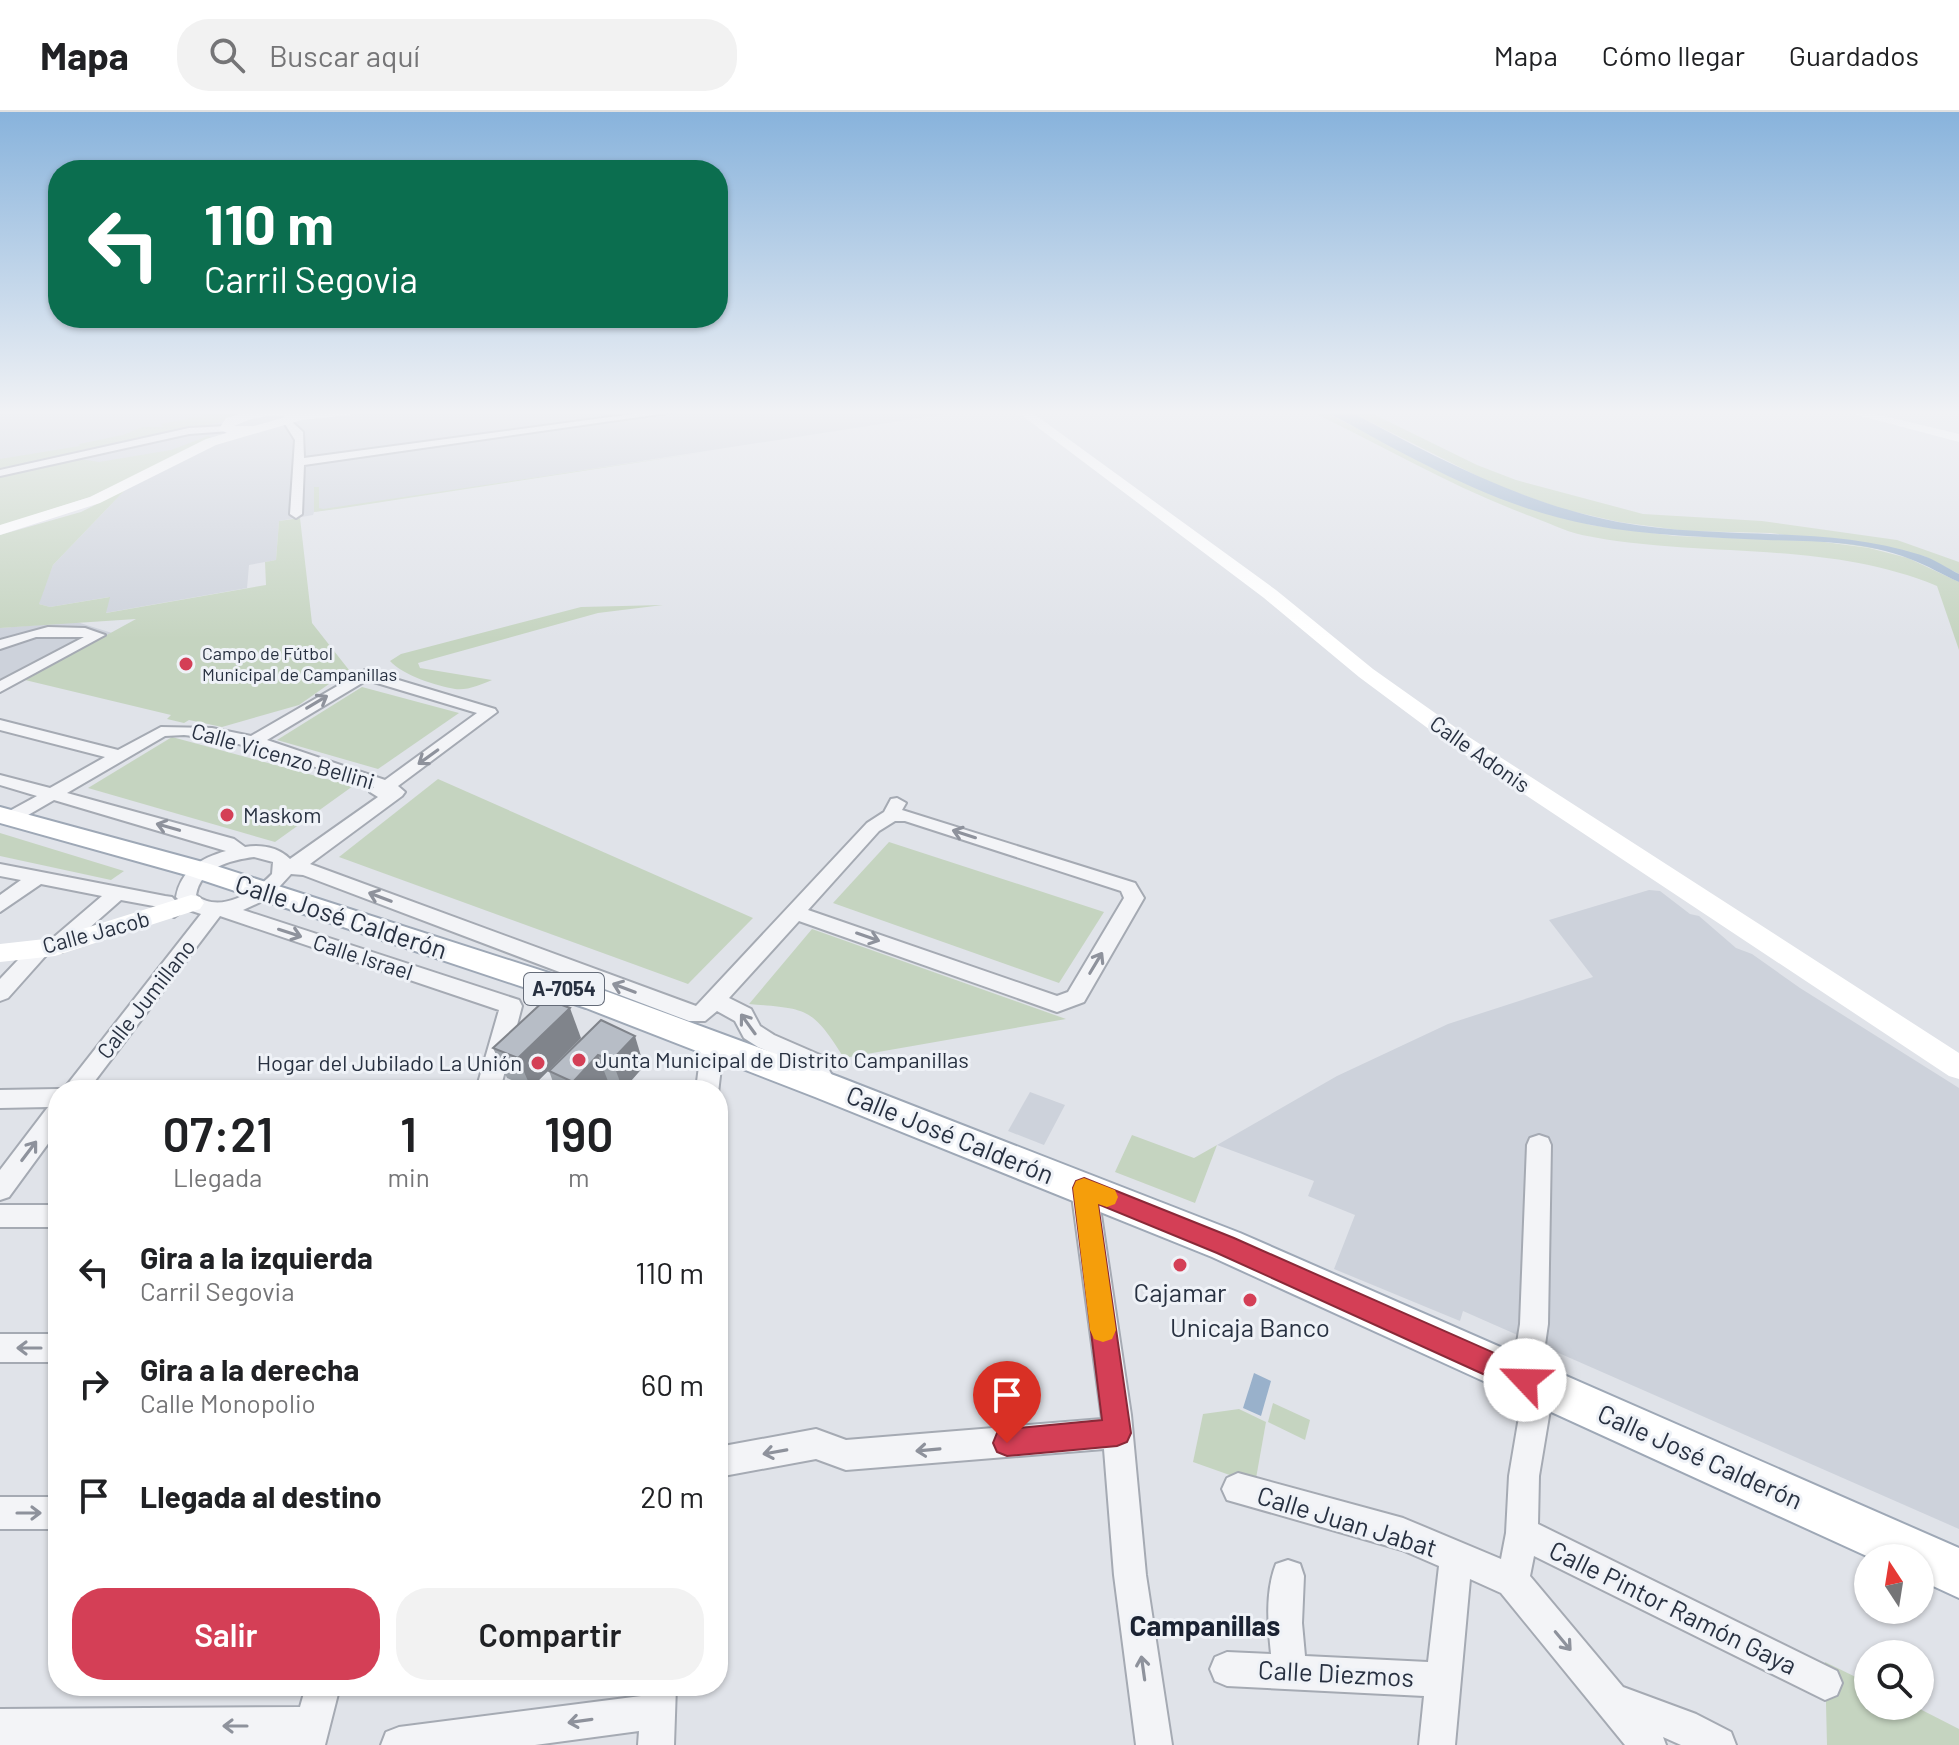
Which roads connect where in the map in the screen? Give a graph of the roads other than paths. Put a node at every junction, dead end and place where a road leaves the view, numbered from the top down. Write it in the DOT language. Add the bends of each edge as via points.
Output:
graph roads {
  1 [pos="121,487"];
  2 [pos="298,487"];
  3 [pos="1125,487"];
  4 [pos="296,514"];
  5 [pos="0,530"];
  6 [pos="0,645"];
  7 [pos="0,687"];
  8 [pos="0,725"];
  9 [pos="251,743"];
  10 [pos="118,755"];
  11 [pos="0,780"];
  12 [pos="387,786"];
  13 [pos="51,794"];
  14 [pos="5,817"];
  15 [pos="241,853"];
  16 [pos="0,870"];
  17 [pos="200,870"];
  18 [pos="276,873"];
  19 [pos="37,878"];
  20 [pos="116,894"];
  21 [pos="0,905"];
  22 [pos="193,907"];
  23 [pos="794,912"];
  24 [pos="48,948"];
  25 [pos="0,953"];
  26 [pos="0,993"];
  27 [pos="715,1000"];
  28 [pos="697,1030"];
  29 [pos="1959,1068"];
  30 [pos="81,1080"];
  31 [pos="491,1080"];
  32 [pos="706,1080"];
  33 [pos="827,1087"];
  34 [pos="48,1098"];
  35 [pos="0,1099"];
  36 [pos="48,1125"];
  37 [pos="1539,1145"];
  38 [pos="1084,1188"];
  39 [pos="0,1189"];
  40 [pos="0,1216"];
  41 [pos="48,1216"];
  42 [pos="0,1348"];
  43 [pos="48,1348"];
  44 [pos="1532,1383"];
  45 [pos="1117,1433"];
  46 [pos="728,1460"];
  47 [pos="1238,1489"];
  48 [pos="0,1513"];
  49 [pos="48,1513"];
  50 [pos="1522,1533"];
  51 [pos="1456,1557"];
  52 [pos="1959,1573"];
  53 [pos="1288,1576"];
  54 [pos="1513,1581"];
  55 [pos="1227,1669"];
  56 [pos="1290,1672"];
  57 [pos="1444,1680"];
  58 [pos="1825,1683"];
  59 [pos="320,1696"];
  60 [pos="1615,1702"];
  61 [pos="658,1714"];
  62 [pos="0,1727"];
  63 [pos="310,1735"];
  64 [pos="399,1745"];
  65 [pos="1154,1745"];
  66 [pos="1437,1745"];
  67 [pos="1648,1745"];
  68 [pos="1718,1745"];
  1 -- 5 [label="main road"];
  2 -- 4 [label="street"];
  3 -- 29 [label="main road, Calle Adonis" via="1461,742"];
  6 -- 7 [label="street" via="67,628 98,635"];
  8 -- 10 [label="street"];
  9 -- 10 [label="street, Calle Vicenzo Bellini" via="179,728"];
  9 -- 12 [label="street, Calle Vicenzo Bellini"];
  9 -- 12 [label="street, one-way" via="365,675 489,712"];
  10 -- 13 [label="street, Calle Vicenzo Bellini"];
  11 -- 13 [label="street, Calle José Calderón"];
  12 -- 18 [label="street" via="396,792 306,859"];
  13 -- 14 [label="street, Calle Vicenzo Bellini"];
  15 -- 13 [label="street, Calle José Calderón, one-way" via="228,843"];
  14 -- 17 [label="main road, Calle José Calderón / A-7054"];
  15 -- 17 [label="street"];
  15 -- 18 [label="street" via="266,852"];
  16 -- 19 [label="street, Calle Israel"];
  17 -- 18 [label="main road, Calle José Calderón / A-7054"];
  17 -- 22 [label="street" via="186,888"];
  18 -- 22 [label="street" via="241,903"];
  18 -- 28 [label="main road, Calle José Calderón / A-7054" via="597,1000"];
  19 -- 20 [label="street, Calle Israel"];
  19 -- 21 [label="street"];
  20 -- 22 [label="street, Calle Israel"];
  20 -- 24 [label="street"];
  22 -- 24 [label="main road, Calle Jacob"];
  22 -- 30 [label="street, Calle Jumillano"];
  22 -- 31 [label="street, Calle Israel, one-way" via="511,1006"];
  23 -- 23 [label="street, one-way" via="1057,1004 1076,997 1134,898 1128,887 894,809"];
  23 -- 27 [label="street"];
  24 -- 25 [label="main road, Calle Jacob"];
  24 -- 26 [label="street"];
  27 -- 28 [label="street"];
  33 -- 27 [label="street, one-way" via="812,1061 766,1041 752,1032 743,1015"];
  28 -- 32 [label="street"];
  28 -- 33 [label="main road, Calle José Calderón / A-7054"];
  33 -- 38 [label="main road, Calle José Calderón / A-7054"];
  34 -- 35 [label="street"];
  39 -- 36 [label="street, one-way"];
  37 -- 44 [label="street"];
  38 -- 44 [label="main road, Calle José Calderón / A-7054" via="1226,1245"];
  38 -- 45 [label="street"];
  40 -- 41 [label="street"];
  43 -- 42 [label="street, one-way"];
  44 -- 50 [label="street"];
  44 -- 52 [label="main road, Calle José Calderón / A-7054"];
  45 -- 46 [label="street, one-way" via="846,1455 816,1444"];
  65 -- 45 [label="street, one-way"];
  47 -- 51 [label="street, Calle Juan Jabat" via="1403,1534"];
  48 -- 49 [label="street, one-way"];
  50 -- 54 [label="street"];
  50 -- 58 [label="street, Calle Pintor Ramón Gaya"];
  51 -- 54 [label="street, Calle Juan Jabat"];
  51 -- 57 [label="street"];
  53 -- 56 [label="street"];
  54 -- 60 [label="street, one-way"];
  55 -- 56 [label="street, Calle Diezmos"];
  56 -- 57 [label="street, Calle Diezmos"];
  57 -- 66 [label="street"];
  59 -- 63 [label="street"];
  60 -- 67 [label="street"];
  60 -- 68 [label="street"];
  61 -- 64 [label="street, one-way"];
  63 -- 62 [label="street, one-way"];
}
